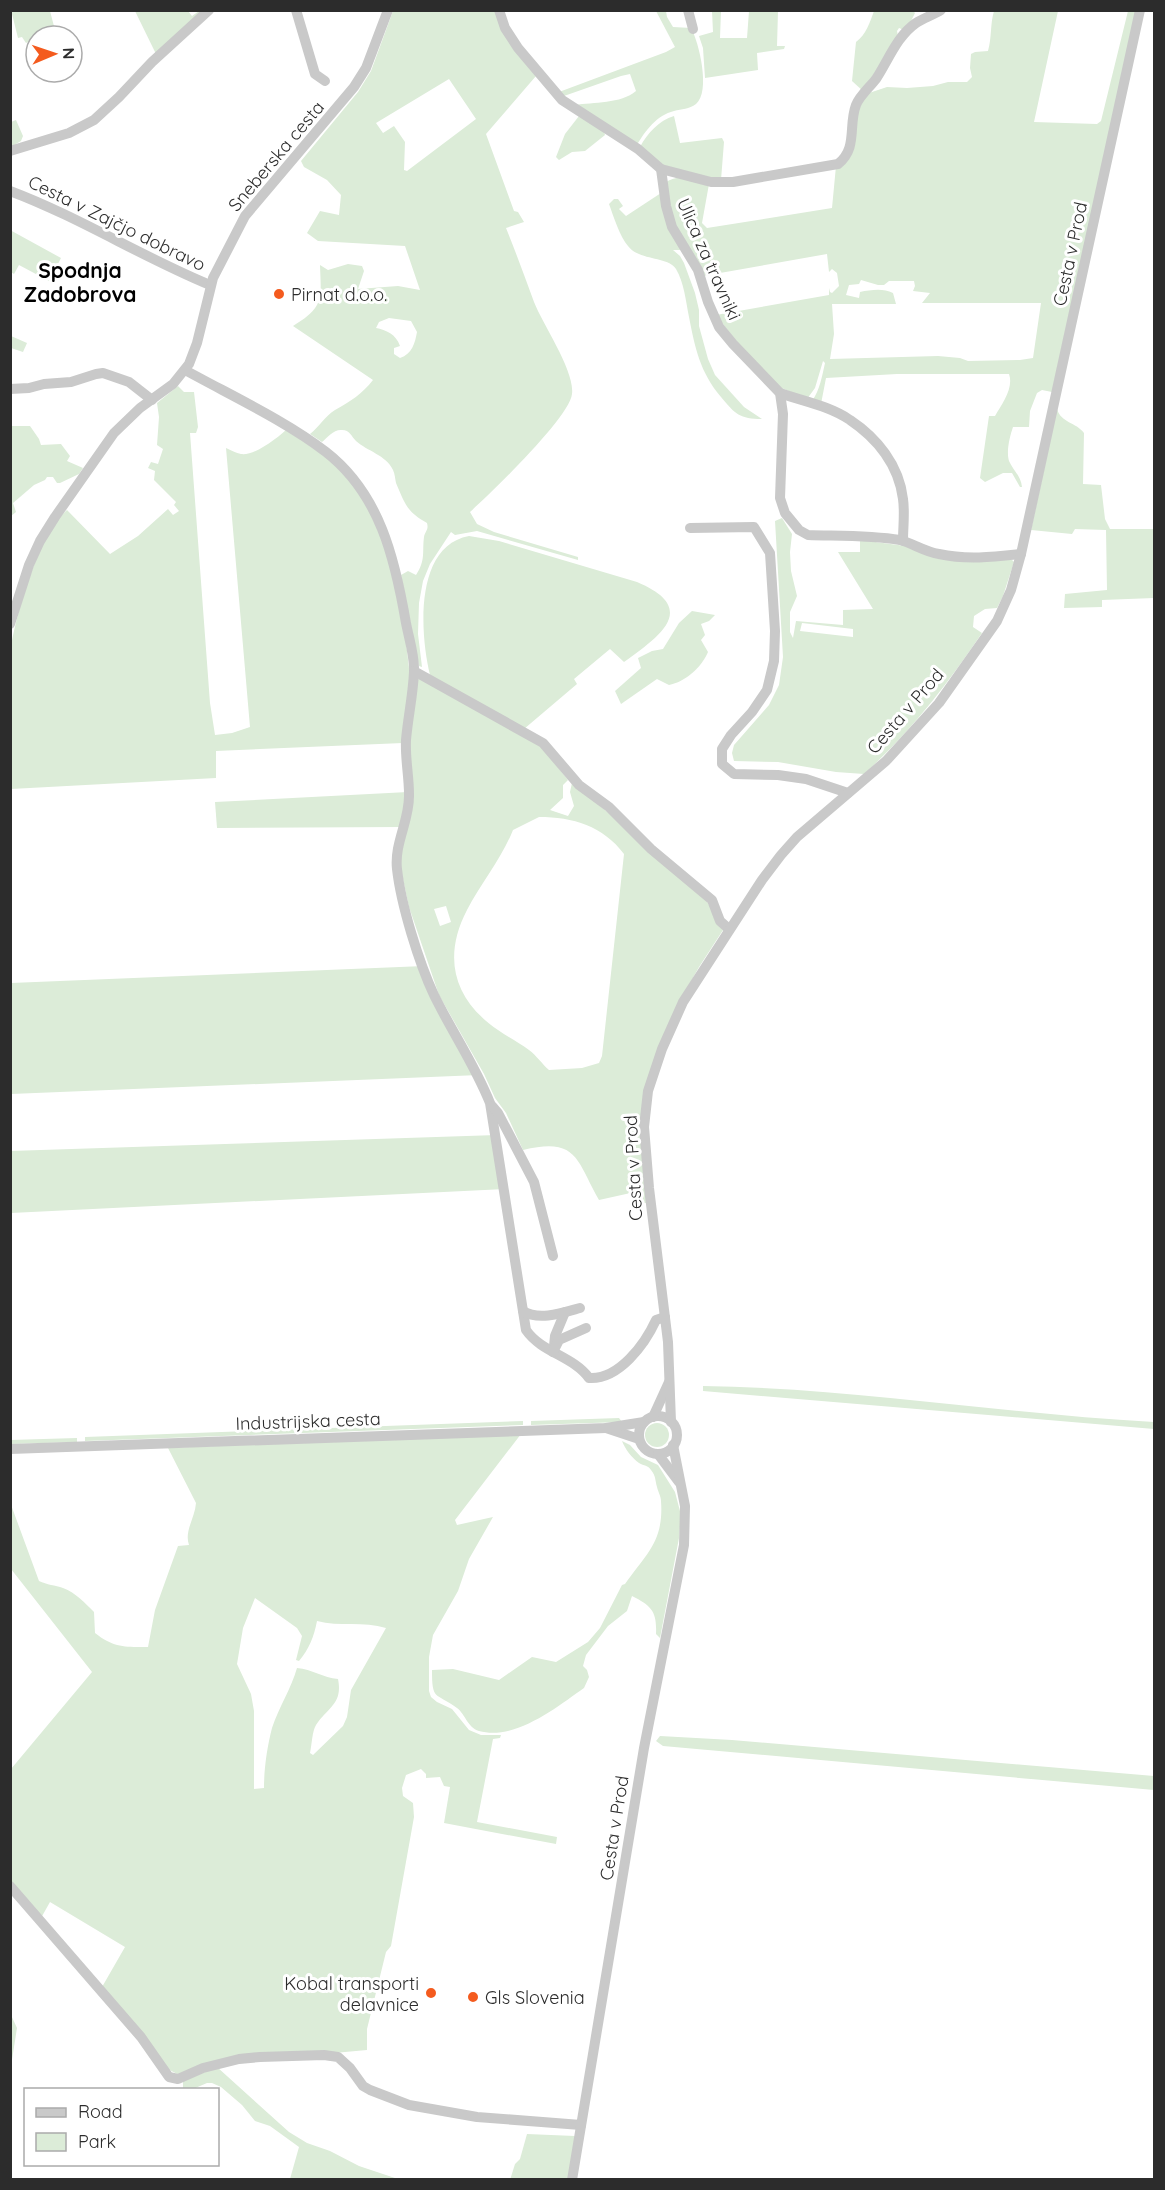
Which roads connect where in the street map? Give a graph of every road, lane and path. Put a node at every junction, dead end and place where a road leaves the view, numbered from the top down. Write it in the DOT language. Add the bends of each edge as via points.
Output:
graph roads {
  1 [pos="209,10"];
  2 [pos="296,10"];
  3 [pos="388,10"];
  4 [pos="499,10"];
  5 [pos="688,10"];
  6 [pos="941,10"];
  7 [pos="1140,10"];
  8 [pos="693,29"];
  9 [pos="325,81"];
  10 [pos="10,151"];
  11 [pos="661,169"];
  12 [pos="10,191"];
  13 [pos="210,285"];
  14 [pos="185,370"];
  15 [pos="10,388"];
  16 [pos="780,393"];
  17 [pos="152,400"];
  18 [pos="690,528"];
  19 [pos="903,541"];
  20 [pos="1022,554"];
  21 [pos="10,624"];
  22 [pos="414,670"];
  23 [pos="848,793"];
  24 [pos="729,929"];
  25 [pos="490,1103"];
  26 [pos="553,1256"];
  27 [pos="580,1308"];
  28 [pos="523,1311"];
  29 [pos="565,1312"];
  30 [pos="665,1317"];
  31 [pos="586,1328"];
  32 [pos="553,1352"];
  33 [pos="669,1382"];
  34 [pos="649,1419"];
  35 [pos="672,1422"];
  36 [pos="606,1428"];
  37 [pos="639,1439"];
  38 [pos="674,1445"];
  39 [pos="10,1449"];
  40 [pos="658,1454"];
  41 [pos="680,1484"];
  42 [pos="10,1886"];
  43 [pos="581,2125"];
  44 [pos="572,2180"];
  1 -- 10 [label="street, Cesta v Zajčjo dobravo" via="94,120 69,133"];
  2 -- 9 [label="street" via="315,74"];
  3 -- 13 [label="street, Sneberska cesta" via="358,81 250,209"];
  4 -- 11 [label="street" via="514,41 562,100 638,149"];
  5 -- 8 [label="street"];
  6 -- 11 [label="street" via="910,29 859,100 850,149 838,164 733,182 711,182"];
  7 -- 20 [label="street, Cesta v Prod"];
  11 -- 16 [label="street, Ulica za travniki" via="672,226 698,270 720,327"];
  12 -- 13 [label="street, Cesta v Zajčjo dobravo"];
  13 -- 14 [label="street, Sneberska cesta" via="195,349"];
  14 -- 17 [label="street, Sneberska cesta"];
  14 -- 22 [label="street" via="327,452 357,483 383,530 399,579"];
  15 -- 17 [label="street" via="71,382 103,373 129,382"];
  16 -- 19 [label="street, Ulica za travniki" via="848,418 873,438 895,468 901,486"];
  16 -- 19 [label="street" via="780,498 785,513 799,530 808,535"];
  17 -- 21 [label="street, Sneberska cesta" via="114,433 51,523 29,565"];
  18 -- 23 [label="street" via="754,527 770,553 774,661 767,690 722,749 722,764 734,774 806,779"];
  19 -- 20 [label="street" via="939,554 974,559"];
  20 -- 23 [label="street, Cesta v Prod" via="997,621 939,703 886,761"];
  22 -- 24 [label="street" via="543,743 579,785 707,895 720,921"];
  22 -- 25 [label="street" via="406,741 409,805 396,866 414,940 433,993 481,1079"];
  23 -- 24 [label="street, Cesta v Prod" via="781,855"];
  24 -- 30 [label="street, Cesta v Prod" via="682,1002 648,1091 644,1127"];
  25 -- 26 [label="street" via="534,1182"];
  25 -- 28 [label="street"];
  27 -- 29 [label="street"];
  28 -- 29 [label="street" via="530,1316"];
  28 -- 32 [label="street" via="531,1337"];
  29 -- 32 [label="street"];
  30 -- 32 [label="street" via="656,1320 639,1350 626,1363 596,1379"];
  30 -- 33 [label="street, Cesta v Prod"];
  31 -- 32 [label="street" via="559,1340"];
  33 -- 34 [label="street, Cesta v Prod"];
  33 -- 35 [label="street, Cesta v Prod"];
  34 -- 35 [label="street" via="665,1418"];
  34 -- 36 [label="street, Industrijska cesta"];
  34 -- 37 [label="street" via="639,1430"];
  35 -- 38 [label="street"];
  36 -- 37 [label="street, Industrijska cesta"];
  36 -- 39 [label="street, Industrijska cesta"];
  37 -- 40 [label="street" via="648,1451"];
  38 -- 40 [label="street"];
  38 -- 41 [label="street, Cesta v Prod"];
  40 -- 41 [label="street"];
  41 -- 43 [label="street, Cesta v Prod" via="685,1510 684,1545 644,1748"];
  42 -- 43 [label="street" via="141,2037 169,2077 178,2079 239,2059 324,2055 338,2057 363,2086 409,2104 477,2117"];
  43 -- 44 [label="street, Cesta v Prod"];
}
